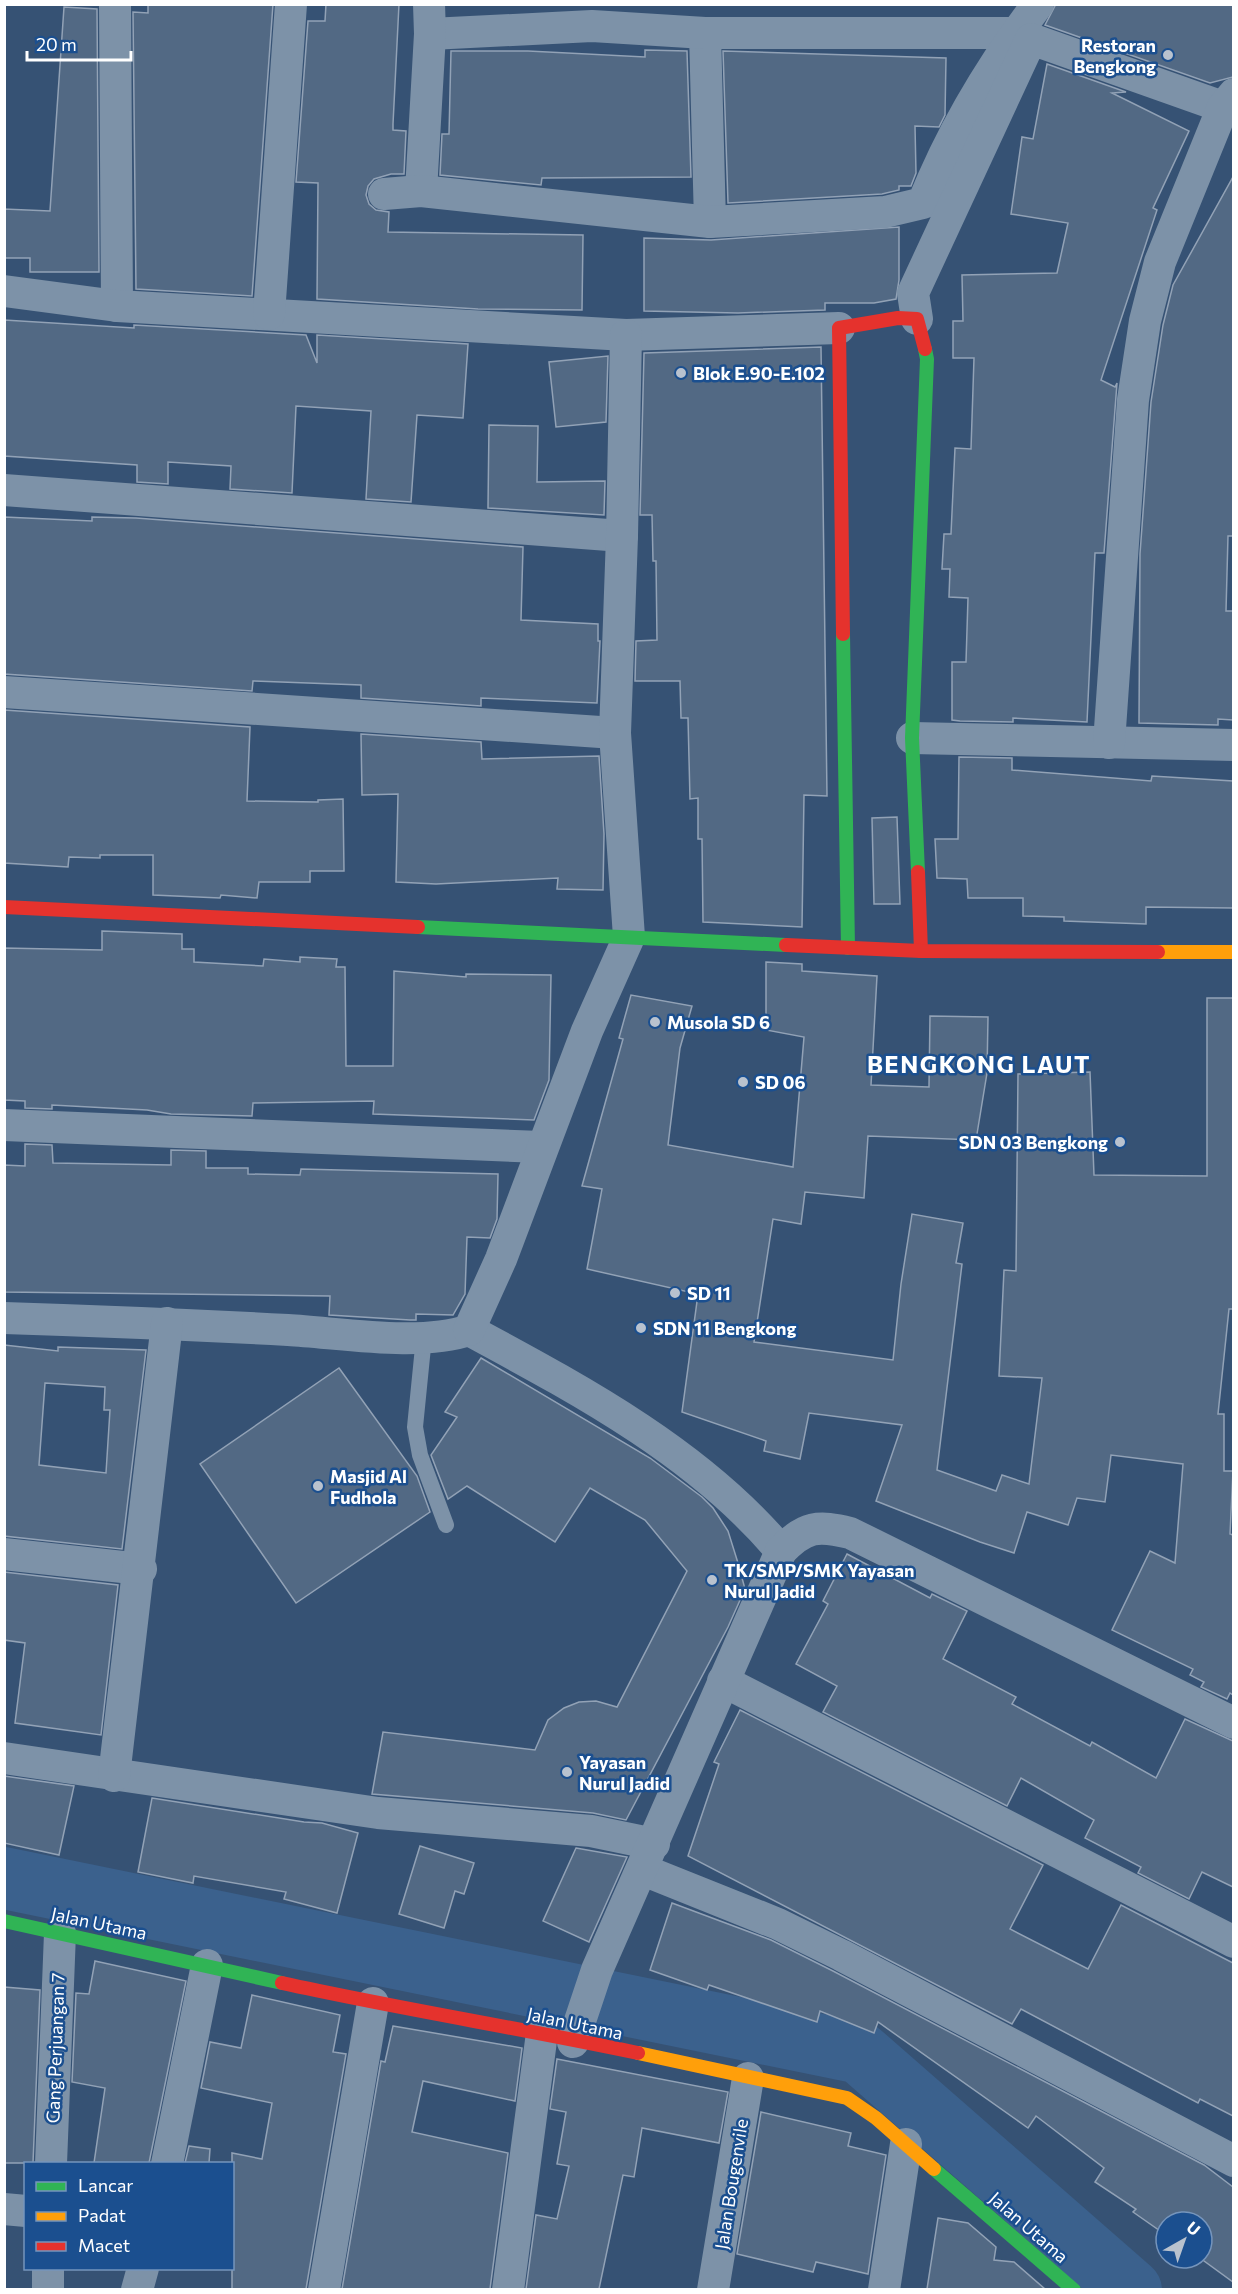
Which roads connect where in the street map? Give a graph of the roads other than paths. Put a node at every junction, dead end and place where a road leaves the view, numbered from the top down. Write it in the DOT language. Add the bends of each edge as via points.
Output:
graph roads {
  1 [pos="115,4"];
  2 [pos="291,4"];
  3 [pos="1038,4"];
  4 [pos="593,15"];
  5 [pos="430,19"];
  6 [pos="705,33"];
  7 [pos="1016,33"];
  8 [pos="1228,100"];
  9 [pos="421,191"];
  10 [pos="384,194"];
  11 [pos="710,222"];
  12 [pos="4,291"];
  13 [pos="117,306"];
  14 [pos="269,314"];
  15 [pos="917,319"];
  16 [pos="839,328"];
  17 [pos="626,334"];
  18 [pos="4,490"];
  19 [pos="622,536"];
  20 [pos="4,692"];
  21 [pos="615,733"];
  22 [pos="912,738"];
  23 [pos="1109,743"];
  24 [pos="1233,745"];
  25 [pos="4,907"];
  26 [pos="629,937"];
  27 [pos="848,948"];
  28 [pos="921,951"];
  29 [pos="1233,952"];
  30 [pos="4,1125"];
  31 [pos="541,1147"];
  32 [pos="4,1318"];
  33 [pos="167,1323"];
  34 [pos="469,1330"];
  35 [pos="424,1337"];
  36 [pos="446,1525"];
  37 [pos="782,1551"];
  38 [pos="4,1554"];
  39 [pos="141,1569"];
  40 [pos="723,1681"];
  41 [pos="1233,1723"];
  42 [pos="4,1758"];
  43 [pos="114,1776"];
  44 [pos="649,1857"];
  45 [pos="4,1921"];
  46 [pos="60,1933"];
  47 [pos="1233,1942"];
  48 [pos="207,1965"];
  49 [pos="373,2003"];
  50 [pos="577,2030"];
  51 [pos="542,2033"];
  52 [pos="748,2078"];
  53 [pos="906,2144"];
  54 [pos="1233,2161"];
  55 [pos="51,2162"];
  56 [pos="167,2162"];
  57 [pos="4,2209"];
  58 [pos="24,2211"];
  59 [pos="48,2270"];
  60 [pos="142,2270"];
  61 [pos="1062,2285"];
  62 [pos="48,2289"];
  63 [pos="137,2289"];
  64 [pos="324,2289"];
  65 [pos="508,2289"];
  66 [pos="713,2289"];
  67 [pos="884,2289"];
  1 -- 13 [label="street"];
  2 -- 14 [label="street"];
  3 -- 7 [label="street"];
  4 -- 5 [label="street"];
  4 -- 6 [label="street"];
  5 -- 9 [label="street"];
  6 -- 7 [label="street"];
  6 -- 11 [label="street"];
  7 -- 11 [label="street" via="941,158 923,203 885,212"];
  8 -- 15 [label="street" via="1031,39 913,293"];
  8 -- 23 [label="street" via="1160,262 1145,321 1133,400"];
  9 -- 10 [label="street"];
  9 -- 11 [label="street"];
  12 -- 13 [label="street"];
  13 -- 14 [label="street"];
  14 -- 17 [label="street"];
  15 -- 16 [label="street" via="898,318"];
  15 -- 22 [label="street" via="927,359"];
  16 -- 17 [label="street"];
  16 -- 27 [label="street"];
  17 -- 19 [label="street"];
  18 -- 19 [label="street"];
  19 -- 21 [label="street"];
  20 -- 21 [label="street"];
  21 -- 26 [label="street"];
  22 -- 23 [label="street"];
  22 -- 28 [label="street"];
  23 -- 24 [label="street"];
  25 -- 26 [label="street"];
  26 -- 27 [label="street"];
  26 -- 31 [label="street"];
  27 -- 28 [label="street"];
  28 -- 29 [label="street"];
  30 -- 31 [label="street"];
  31 -- 34 [label="street" via="501,1260"];
  32 -- 33 [label="street"];
  33 -- 35 [label="street"];
  33 -- 39 [label="street"];
  34 -- 35 [label="street" via="453,1336"];
  34 -- 37 [label="street" via="582,1392 646,1434 733,1500"];
  35 -- 36 [label="lane" via="415,1427 420,1455"];
  37 -- 40 [label="street"];
  37 -- 41 [label="street" via="794,1537 810,1529 827,1527 850,1533"];
  38 -- 39 [label="street"];
  39 -- 43 [label="street"];
  40 -- 44 [label="street"];
  40 -- 47 [label="street"];
  42 -- 43 [label="street"];
  43 -- 44 [label="street" via="378,1813 591,1831"];
  44 -- 50 [label="street" via="597,1970"];
  44 -- 54 [label="street"];
  45 -- 46 [label="street, Jalan Utama"];
  46 -- 48 [label="street, Jalan Utama"];
  46 -- 55 [label="street, Gang Perjuangan 7"];
  48 -- 49 [label="street, Jalan Utama"];
  48 -- 56 [label="street"];
  49 -- 51 [label="street, Jalan Utama"];
  49 -- 64 [label="street"];
  50 -- 51 [label="street, Jalan Utama"];
  50 -- 52 [label="street, Jalan Utama"];
  51 -- 65 [label="street"];
  52 -- 53 [label="street, Jalan Utama" via="847,2098"];
  52 -- 66 [label="street, Jalan Bougenvile"];
  53 -- 61 [label="street, Jalan Utama"];
  53 -- 67 [label="street"];
  57 -- 58 [label="street"];
  59 -- 62 [label="street"];
  60 -- 63 [label="street"];
}
